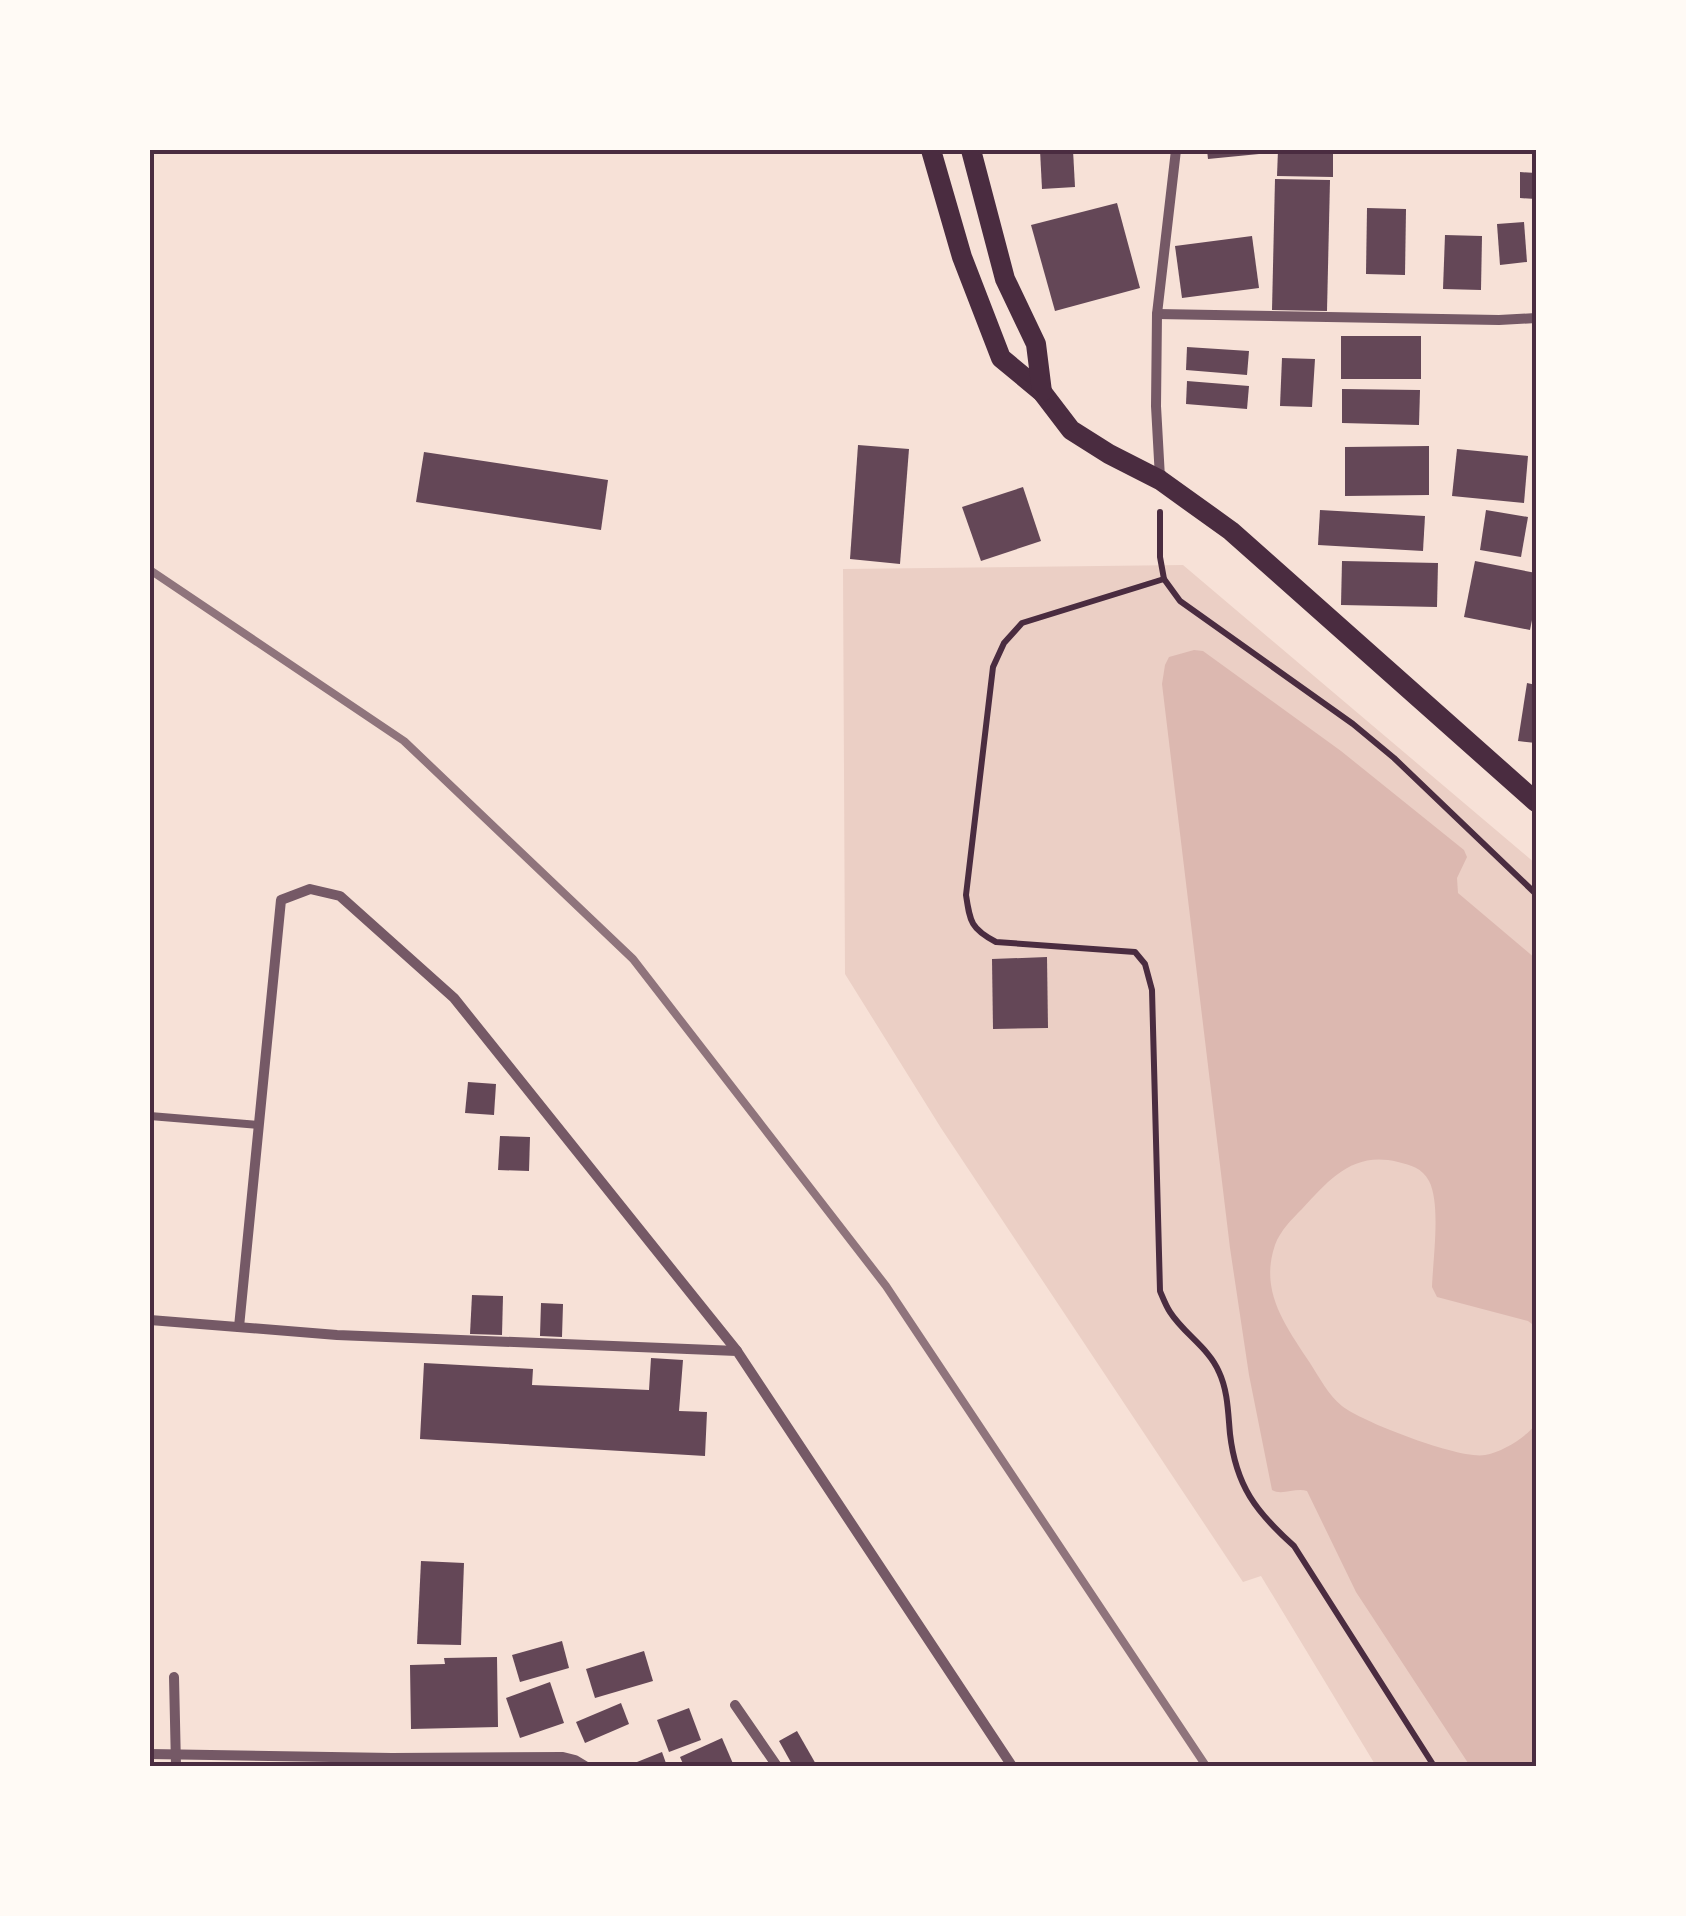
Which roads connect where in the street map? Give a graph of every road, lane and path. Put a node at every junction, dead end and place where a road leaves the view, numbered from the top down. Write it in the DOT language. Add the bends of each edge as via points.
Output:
graph roads {
  1 [pos="932,150"];
  2 [pos="971,150"];
  3 [pos="1176,150"];
  4 [pos="1157,314"];
  5 [pos="1536,318"];
  6 [pos="1042,392"];
  7 [pos="1160,480"];
  8 [pos="1164,579"];
  9 [pos="1536,802"];
  10 [pos="1536,894"];
  11 [pos="150,1116"];
  12 [pos="258,1125"];
  13 [pos="150,1320"];
  14 [pos="239,1327"];
  15 [pos="737,1350"];
  16 [pos="174,1677"];
  17 [pos="734,1705"];
  18 [pos="150,1754"];
  19 [pos="176,1761"];
  20 [pos="584,1766"];
  21 [pos="777,1766"];
  22 [pos="1012,1766"];
  23 [pos="1434,1766"];
  1 -- 6 [label="main road" via="962,257 1001,358"];
  2 -- 6 [label="main road" via="1005,278 1036,344"];
  3 -- 4 [label="street"];
  4 -- 5 [label="street"];
  4 -- 7 [label="street"];
  6 -- 7 [label="main road" via="1072,430"];
  7 -- 8 [label="path"];
  7 -- 9 [label="main road" via="1231,531"];
  8 -- 10 [label="path" via="1180,601 1394,758"];
  8 -- 23 [label="path" via="1022,623 1004,642 994,667 966,895 969,916 976,932 996,942 1135,952 1145,964 1152,990 1160,1291 1217,1367 1232,1450 1249,1498 1294,1546"];
  11 -- 12 [label="lane"];
  12 -- 14 [label="street"];
  12 -- 15 [label="street" via="281,900 310,889 340,896 454,998"];
  13 -- 14 [label="street"];
  14 -- 15 [label="street"];
  15 -- 22 [label="street"];
  16 -- 19 [label="street"];
  17 -- 21 [label="street"];
  18 -- 19 [label="street"];
  19 -- 20 [label="street" via="563,1756"];
}
